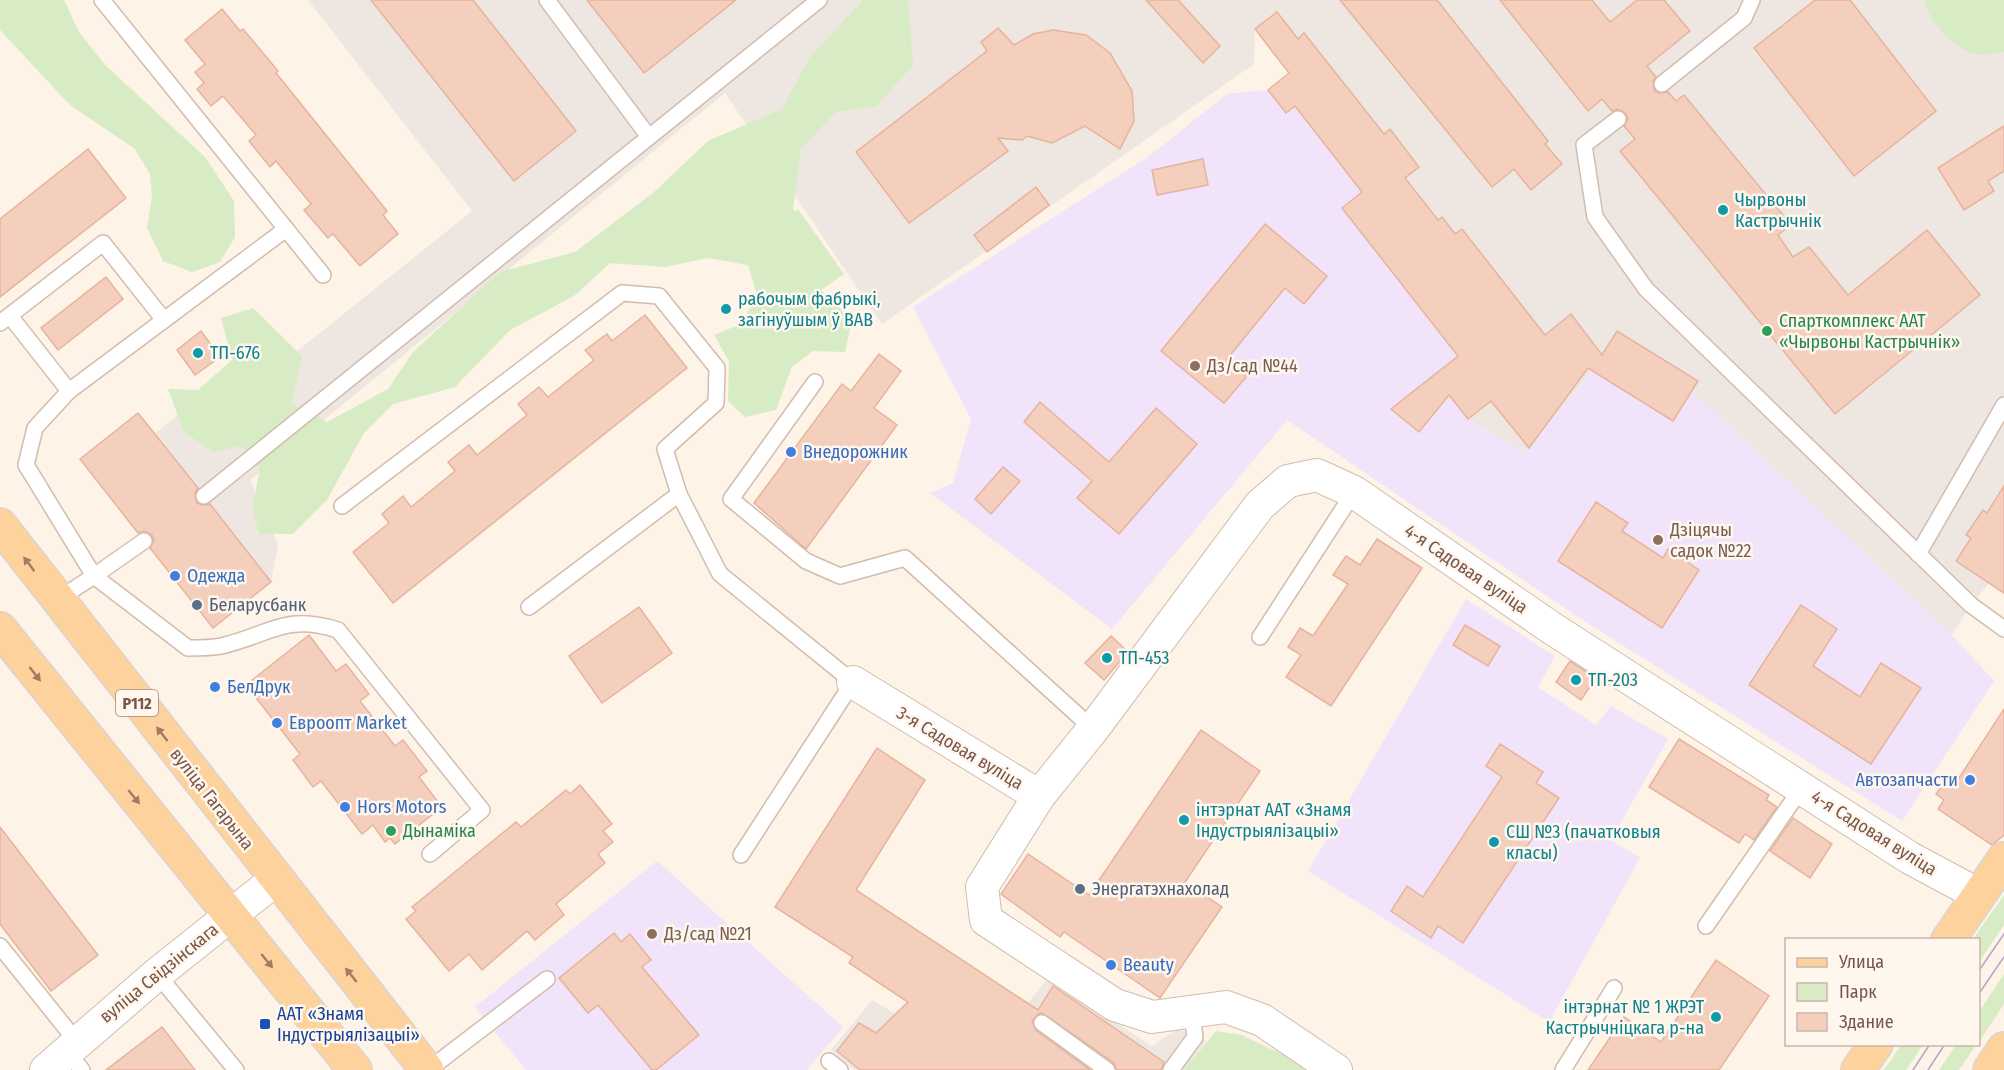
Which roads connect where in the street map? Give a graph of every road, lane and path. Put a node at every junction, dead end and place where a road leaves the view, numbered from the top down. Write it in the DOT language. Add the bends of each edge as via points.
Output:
graph roads {
  1 [pos="102,0"];
  2 [pos="547,0"];
  3 [pos="819,0"];
  4 [pos="1752,0"];
  5 [pos="1662,84"];
  6 [pos="1618,119"];
  7 [pos="649,137"];
  8 [pos="286,229"];
  9 [pos="323,275"];
  10 [pos="5,320"];
  11 [pos="164,321"];
  12 [pos="815,382"];
  13 [pos="69,391"];
  14 [pos="2004,405"];
  15 [pos="1354,492"];
  16 [pos="679,494"];
  17 [pos="204,496"];
  18 [pos="342,506"];
  19 [pos="0,525"];
  20 [pos="144,541"];
  21 [pos="1918,554"];
  22 [pos="94,576"];
  23 [pos="57,600"];
  24 [pos="529,607"];
  25 [pos="0,629"];
  26 [pos="2004,629"];
  27 [pos="1260,637"];
  28 [pos="853,682"];
  29 [pos="1093,729"];
  30 [pos="1801,789"];
  31 [pos="1039,796"];
  32 [pos="430,854"];
  33 [pos="741,855"];
  34 [pos="2004,859"];
  35 [pos="275,880"];
  36 [pos="1979,895"];
  37 [pos="230,915"];
  38 [pos="1706,926"];
  39 [pos="1949,938"];
  40 [pos="0,946"];
  41 [pos="157,974"];
  42 [pos="547,979"];
  43 [pos="1614,988"];
  44 [pos="1191,1010"];
  45 [pos="1042,1023"];
  46 [pos="1875,1046"];
  47 [pos="2004,1049"];
  48 [pos="67,1058"];
  49 [pos="236,1070"];
  50 [pos="355,1070"];
  51 [pos="428,1070"];
  52 [pos="1107,1070"];
  53 [pos="1171,1070"];
  54 [pos="1336,1070"];
  55 [pos="1563,1070"];
  56 [pos="1858,1070"];
  57 [pos="1990,1070"];
  1 -- 8 [label="lane"];
  2 -- 7 [label="lane"];
  3 -- 7 [label="lane"];
  4 -- 5 [label="lane" via="1744,18"];
  6 -- 21 [label="lane" via="1584,146 1595,217 1646,289"];
  7 -- 17 [label="lane"];
  8 -- 9 [label="lane"];
  8 -- 11 [label="lane"];
  10 -- 11 [label="lane" via="103,243"];
  10 -- 13 [label="lane"];
  11 -- 13 [label="lane"];
  12 -- 29 [label="lane" via="731,499 806,561 840,576 905,558"];
  13 -- 22 [label="lane" via="35,428 26,465"];
  14 -- 21 [label="lane"];
  15 -- 27 [label="lane"];
  15 -- 29 [label="street, 4-я Садовая вуліца" via="1317,475 1288,481 1260,505"];
  15 -- 30 [label="street, 4-я Садовая вуліца" via="1553,629"];
  16 -- 18 [label="lane" via="665,448 716,403 717,368 659,296 622,293"];
  16 -- 24 [label="lane"];
  16 -- 28 [label="lane" via="720,574"];
  23 -- 19 [label="main road, вуліца Гагарына / Р112, one-way"];
  20 -- 22 [label="lane"];
  21 -- 26 [label="lane" via="1971,605"];
  22 -- 23 [label="lane"];
  22 -- 32 [label="lane" via="188,648 221,646 285,624 315,623 338,630 482,810"];
  35 -- 23 [label="main road, вуліца Гагарына / Р112, one-way"];
  25 -- 37 [label="main road, one-way"];
  28 -- 31 [label="street, 3-я Садовая вуліца"];
  28 -- 33 [label="lane"];
  29 -- 31 [label="street, 4-я Садовая вуліца"];
  30 -- 36 [label="street, 4-я Садовая вуліца" via="1910,858"];
  30 -- 38 [label="lane"];
  31 -- 44 [label="street, 3-я Садовая вуліца" via="982,887 986,920 1115,1005 1152,1017"];
  34 -- 36 [label="main road"];
  35 -- 37 [label="street, вуліца Свідзінскага"];
  51 -- 35 [label="main road, вуліца Гагарына / Р112, one-way"];
  36 -- 39 [label="main road"];
  37 -- 41 [label="street, вуліца Свідзінскага"];
  37 -- 50 [label="main road, one-way"];
  40 -- 48 [label="lane"];
  41 -- 48 [label="street, вуліца Свідзінскага"];
  41 -- 49 [label="lane"];
  42 -- 51 [label="lane"];
  43 -- 55 [label="lane"];
  44 -- 53 [label="lane" via="1195,1037"];
  44 -- 54 [label="street, 3-я Садовая вуліца" via="1226,1006 1262,1020"];
  45 -- 52 [label="lane"];
  46 -- 56 [label="main road"];
  47 -- 57 [label="main road"];
}
